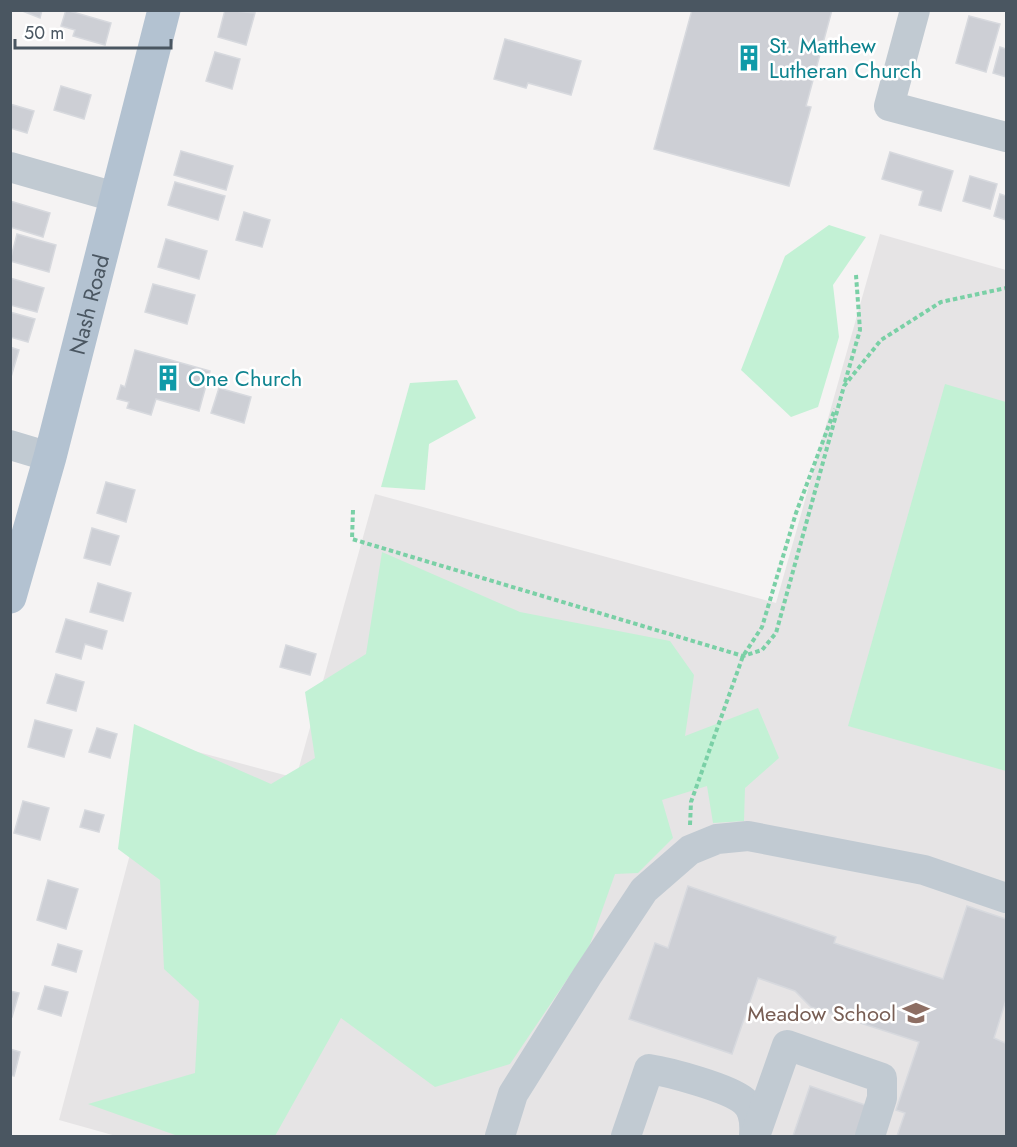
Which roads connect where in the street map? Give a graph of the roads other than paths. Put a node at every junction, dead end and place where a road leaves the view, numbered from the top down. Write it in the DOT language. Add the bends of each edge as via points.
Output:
graph roads {
  1 [pos="164,10"];
  2 [pos="915,10"];
  3 [pos="1006,137"];
  4 [pos="10,166"];
  5 [pos="115,197"];
  6 [pos="10,445"];
  7 [pos="50,457"];
  8 [pos="10,597"];
  9 [pos="1006,898"];
  10 [pos="501,1137"];
  11 [pos="626,1137"];
  12 [pos="755,1137"];
  13 [pos="870,1137"];
  1 -- 5 [label="main road, Nash Road"];
  2 -- 3 [label="street" via="889,106"];
  4 -- 5 [label="street"];
  5 -- 7 [label="main road, Nash Road"];
  6 -- 7 [label="street"];
  7 -- 8 [label="main road, Nash Road"];
  9 -- 10 [label="street" via="924,870 748,836 717,839 690,850 644,890 587,976 513,1094"];
  11 -- 12 [label="street" via="649,1069 734,1095 745,1102 752,1112"];
  12 -- 13 [label="street" via="787,1045 882,1078 882,1098"];
}
